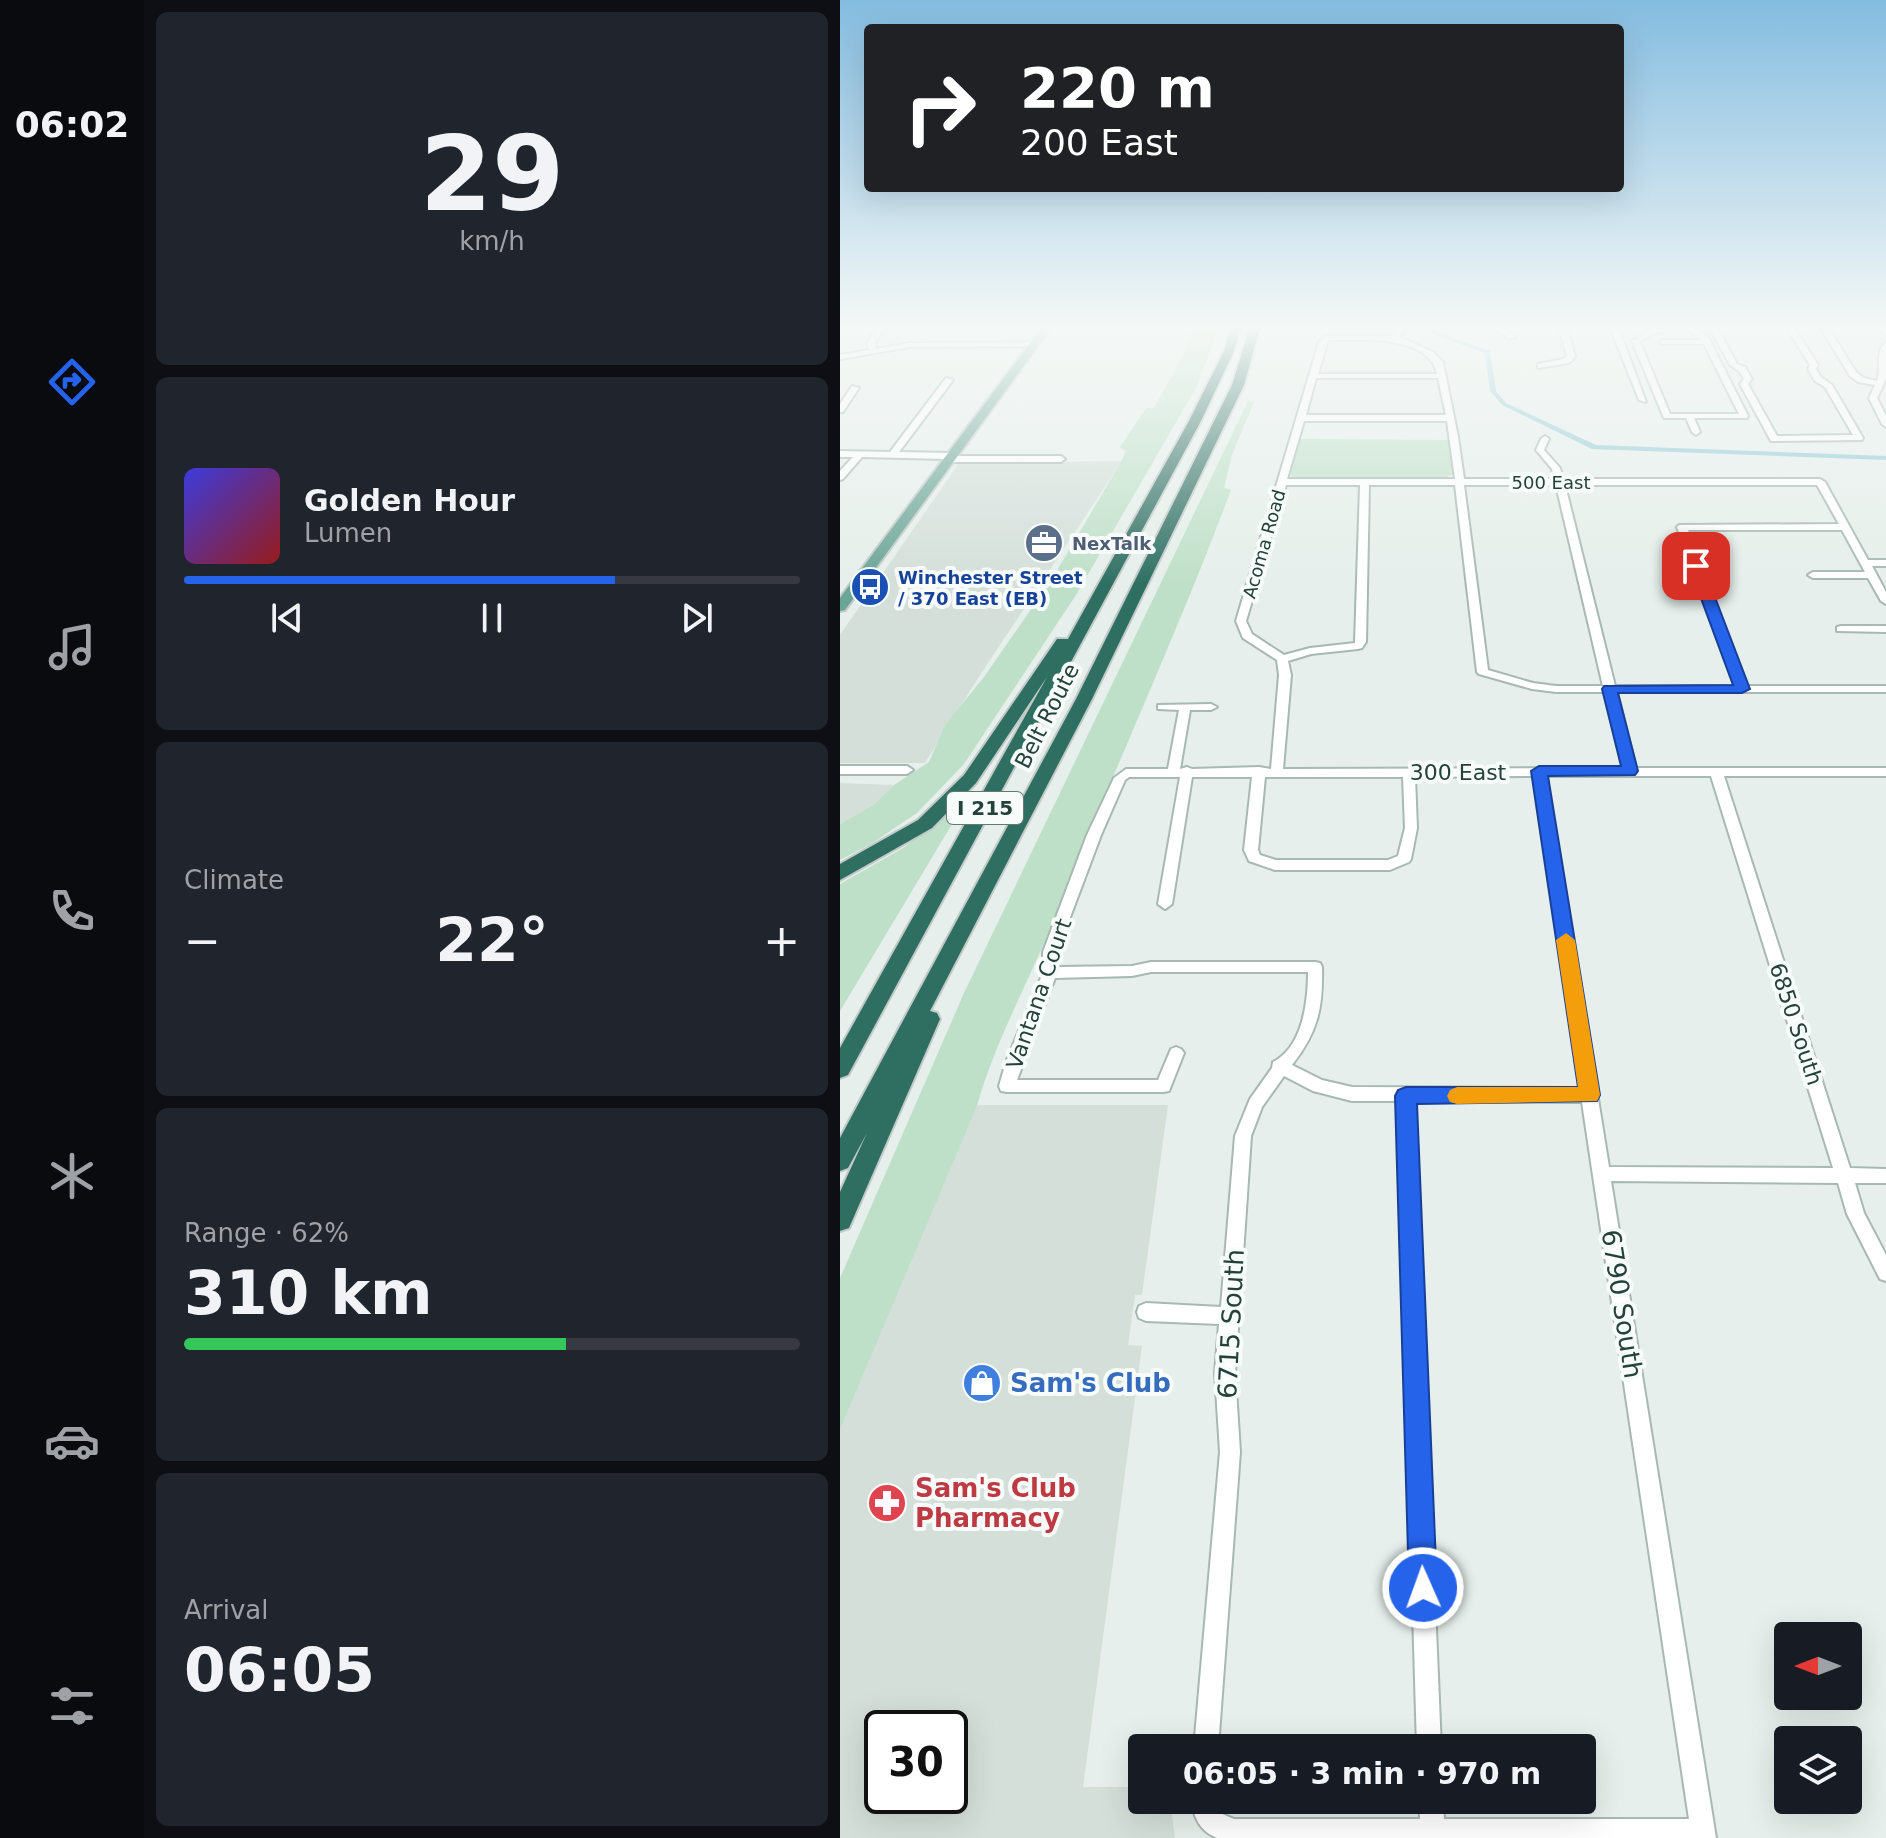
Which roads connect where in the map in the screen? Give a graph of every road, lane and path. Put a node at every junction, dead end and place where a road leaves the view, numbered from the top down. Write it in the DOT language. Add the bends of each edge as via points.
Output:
graph roads {
  1 [pos="924,413"];
  2 [pos="984,413"];
  3 [pos="1198,413"];
  4 [pos="1225,413"];
  5 [pos="1302,413"];
  6 [pos="1448,413"];
  7 [pos="1666,413"];
  8 [pos="1742,413"];
  9 [pos="1760,413"];
  10 [pos="1846,413"];
  11 [pos="1689,417"];
  12 [pos="1300,418"];
  13 [pos="1449,418"];
  14 [pos="1696,432"];
  15 [pos="1545,439"];
  16 [pos="840,454"];
  17 [pos="858,456"];
  18 [pos="892,456"];
  19 [pos="951,457"];
  20 [pos="1061,459"];
  21 [pos="840,477"];
  22 [pos="1365,481"];
  23 [pos="1459,481"];
  24 [pos="1282,482"];
  25 [pos="1559,482"];
  26 [pos="1845,527"];
  27 [pos="1126,545"];
  28 [pos="1865,563"];
  29 [pos="1886,563"];
  30 [pos="1813,575"];
  31 [pos="1871,575"];
  32 [pos="1886,601"];
  33 [pos="840,607"];
  34 [pos="1841,629"];
  35 [pos="1886,629"];
  36 [pos="1282,659"];
  37 [pos="1610,689"];
  38 [pos="1742,689"];
  39 [pos="1886,689"];
  40 [pos="1162,707"];
  41 [pos="1185,707"];
  42 [pos="1211,707"];
  43 [pos="840,770"];
  44 [pos="907,770"];
  45 [pos="1181,771"];
  46 [pos="1259,771"];
  47 [pos="1277,771"];
  48 [pos="1539,771"];
  49 [pos="1630,771"];
  50 [pos="1716,771"];
  51 [pos="1409,772"];
  52 [pos="1886,772"];
  53 [pos="1126,773"];
  54 [pos="840,873"];
  55 [pos="987,886"];
  56 [pos="1165,904"];
  57 [pos="1050,973"];
  58 [pos="1176,1053"];
  59 [pos="1279,1066"];
  60 [pos="840,1069"];
  61 [pos="1589,1095"];
  62 [pos="1406,1096"];
  63 [pos="840,1161"];
  64 [pos="1602,1174"];
  65 [pos="1844,1175"];
  66 [pos="1886,1176"];
  67 [pos="840,1220"];
  68 [pos="1886,1273"];
  69 [pos="1146,1312"];
  70 [pos="1229,1316"];
  71 [pos="1207,1734"];
  72 [pos="1429,1734"];
  73 [pos="1209,1814"];
  74 [pos="1431,1814"];
  75 [pos="1432,1831"];
  76 [pos="1704,1834"];
  1 -- 18 [label="street"];
  2 -- 19 [label="main road"];
  3 -- 27 [label="highway, Belt Route / I 215"];
  4 -- 55 [label="highway, Belt Route / I 215"];
  5 -- 12 [label="street, Acoma Road"];
  6 -- 13 [label="street"];
  7 -- 11 [label="street"];
  8 -- 11 [label="street"];
  9 -- 10 [label="street" via="1774,439 1861,436"];
  11 -- 14 [label="street"];
  12 -- 13 [label="street"];
  12 -- 24 [label="street, Acoma Road"];
  13 -- 23 [label="street"];
  15 -- 25 [label="street" via="1541,453 1554,466"];
  16 -- 17 [label="street"];
  17 -- 18 [label="street"];
  17 -- 21 [label="street"];
  18 -- 19 [label="street"];
  19 -- 20 [label="street"];
  19 -- 33 [label="main road"];
  22 -- 23 [label="street, 500 East"];
  22 -- 24 [label="street, 500 East"];
  22 -- 36 [label="street" via="1361,642"];
  23 -- 25 [label="street, 500 East"];
  23 -- 37 [label="street" via="1483,672 1542,688"];
  24 -- 36 [label="street, Acoma Road" via="1241,621 1247,636"];
  25 -- 26 [label="street, 500 East" via="1820,482"];
  25 -- 37 [label="street"];
  26 -- 28 [label="street"];
  26 -- 38 [label="street" via="1682,527"];
  27 -- 54 [label="highway" via="970,779 925,824"];
  27 -- 60 [label="highway, Belt Route / I 215"];
  28 -- 29 [label="street"];
  28 -- 31 [label="street"];
  30 -- 31 [label="street"];
  31 -- 32 [label="street"];
  34 -- 35 [label="street"];
  36 -- 47 [label="street"];
  37 -- 38 [label="street"];
  37 -- 49 [label="street"];
  38 -- 39 [label="street"];
  40 -- 41 [label="street"];
  41 -- 42 [label="street"];
  41 -- 45 [label="street"];
  43 -- 44 [label="street"];
  45 -- 46 [label="street, 300 East"];
  45 -- 53 [label="street, 300 East"];
  45 -- 56 [label="street"];
  46 -- 47 [label="street, 300 East"];
  46 -- 51 [label="street" via="1251,850 1254,858 1275,865 1400,861 1407,854 1411,828"];
  47 -- 51 [label="street, 300 East"];
  48 -- 49 [label="street, 300 East"];
  48 -- 51 [label="street, 300 East"];
  48 -- 61 [label="street, 6790 South"];
  49 -- 50 [label="street, 300 East"];
  50 -- 52 [label="street, 300 East"];
  50 -- 65 [label="street, 6850 South"];
  53 -- 57 [label="street, Vantana Court" via="1088,850 1050,952"];
  55 -- 63 [label="highway, Belt Route / I 215"];
  55 -- 67 [label="highway"];
  57 -- 58 [label="street, Vantana Court" via="1007,1086 1163,1086"];
  57 -- 59 [label="street, 6715 South" via="1315,967 1314,1010 1307,1030"];
  59 -- 62 [label="street" via="1334,1091"];
  59 -- 70 [label="street, 6715 South" via="1254,1101 1243,1136"];
  61 -- 62 [label="street"];
  61 -- 64 [label="street, 6790 South"];
  62 -- 72 [label="street"];
  64 -- 65 [label="street"];
  64 -- 76 [label="street, 6790 South"];
  65 -- 66 [label="street"];
  65 -- 68 [label="street, 6850 South" via="1856,1214"];
  69 -- 70 [label="street"];
  70 -- 71 [label="street, 6715 South" via="1225,1373 1230,1452"];
  73 -- 75 [label="street" via="1219,1829 1234,1831"];
  74 -- 75 [label="street"];
  75 -- 76 [label="street"];
}
